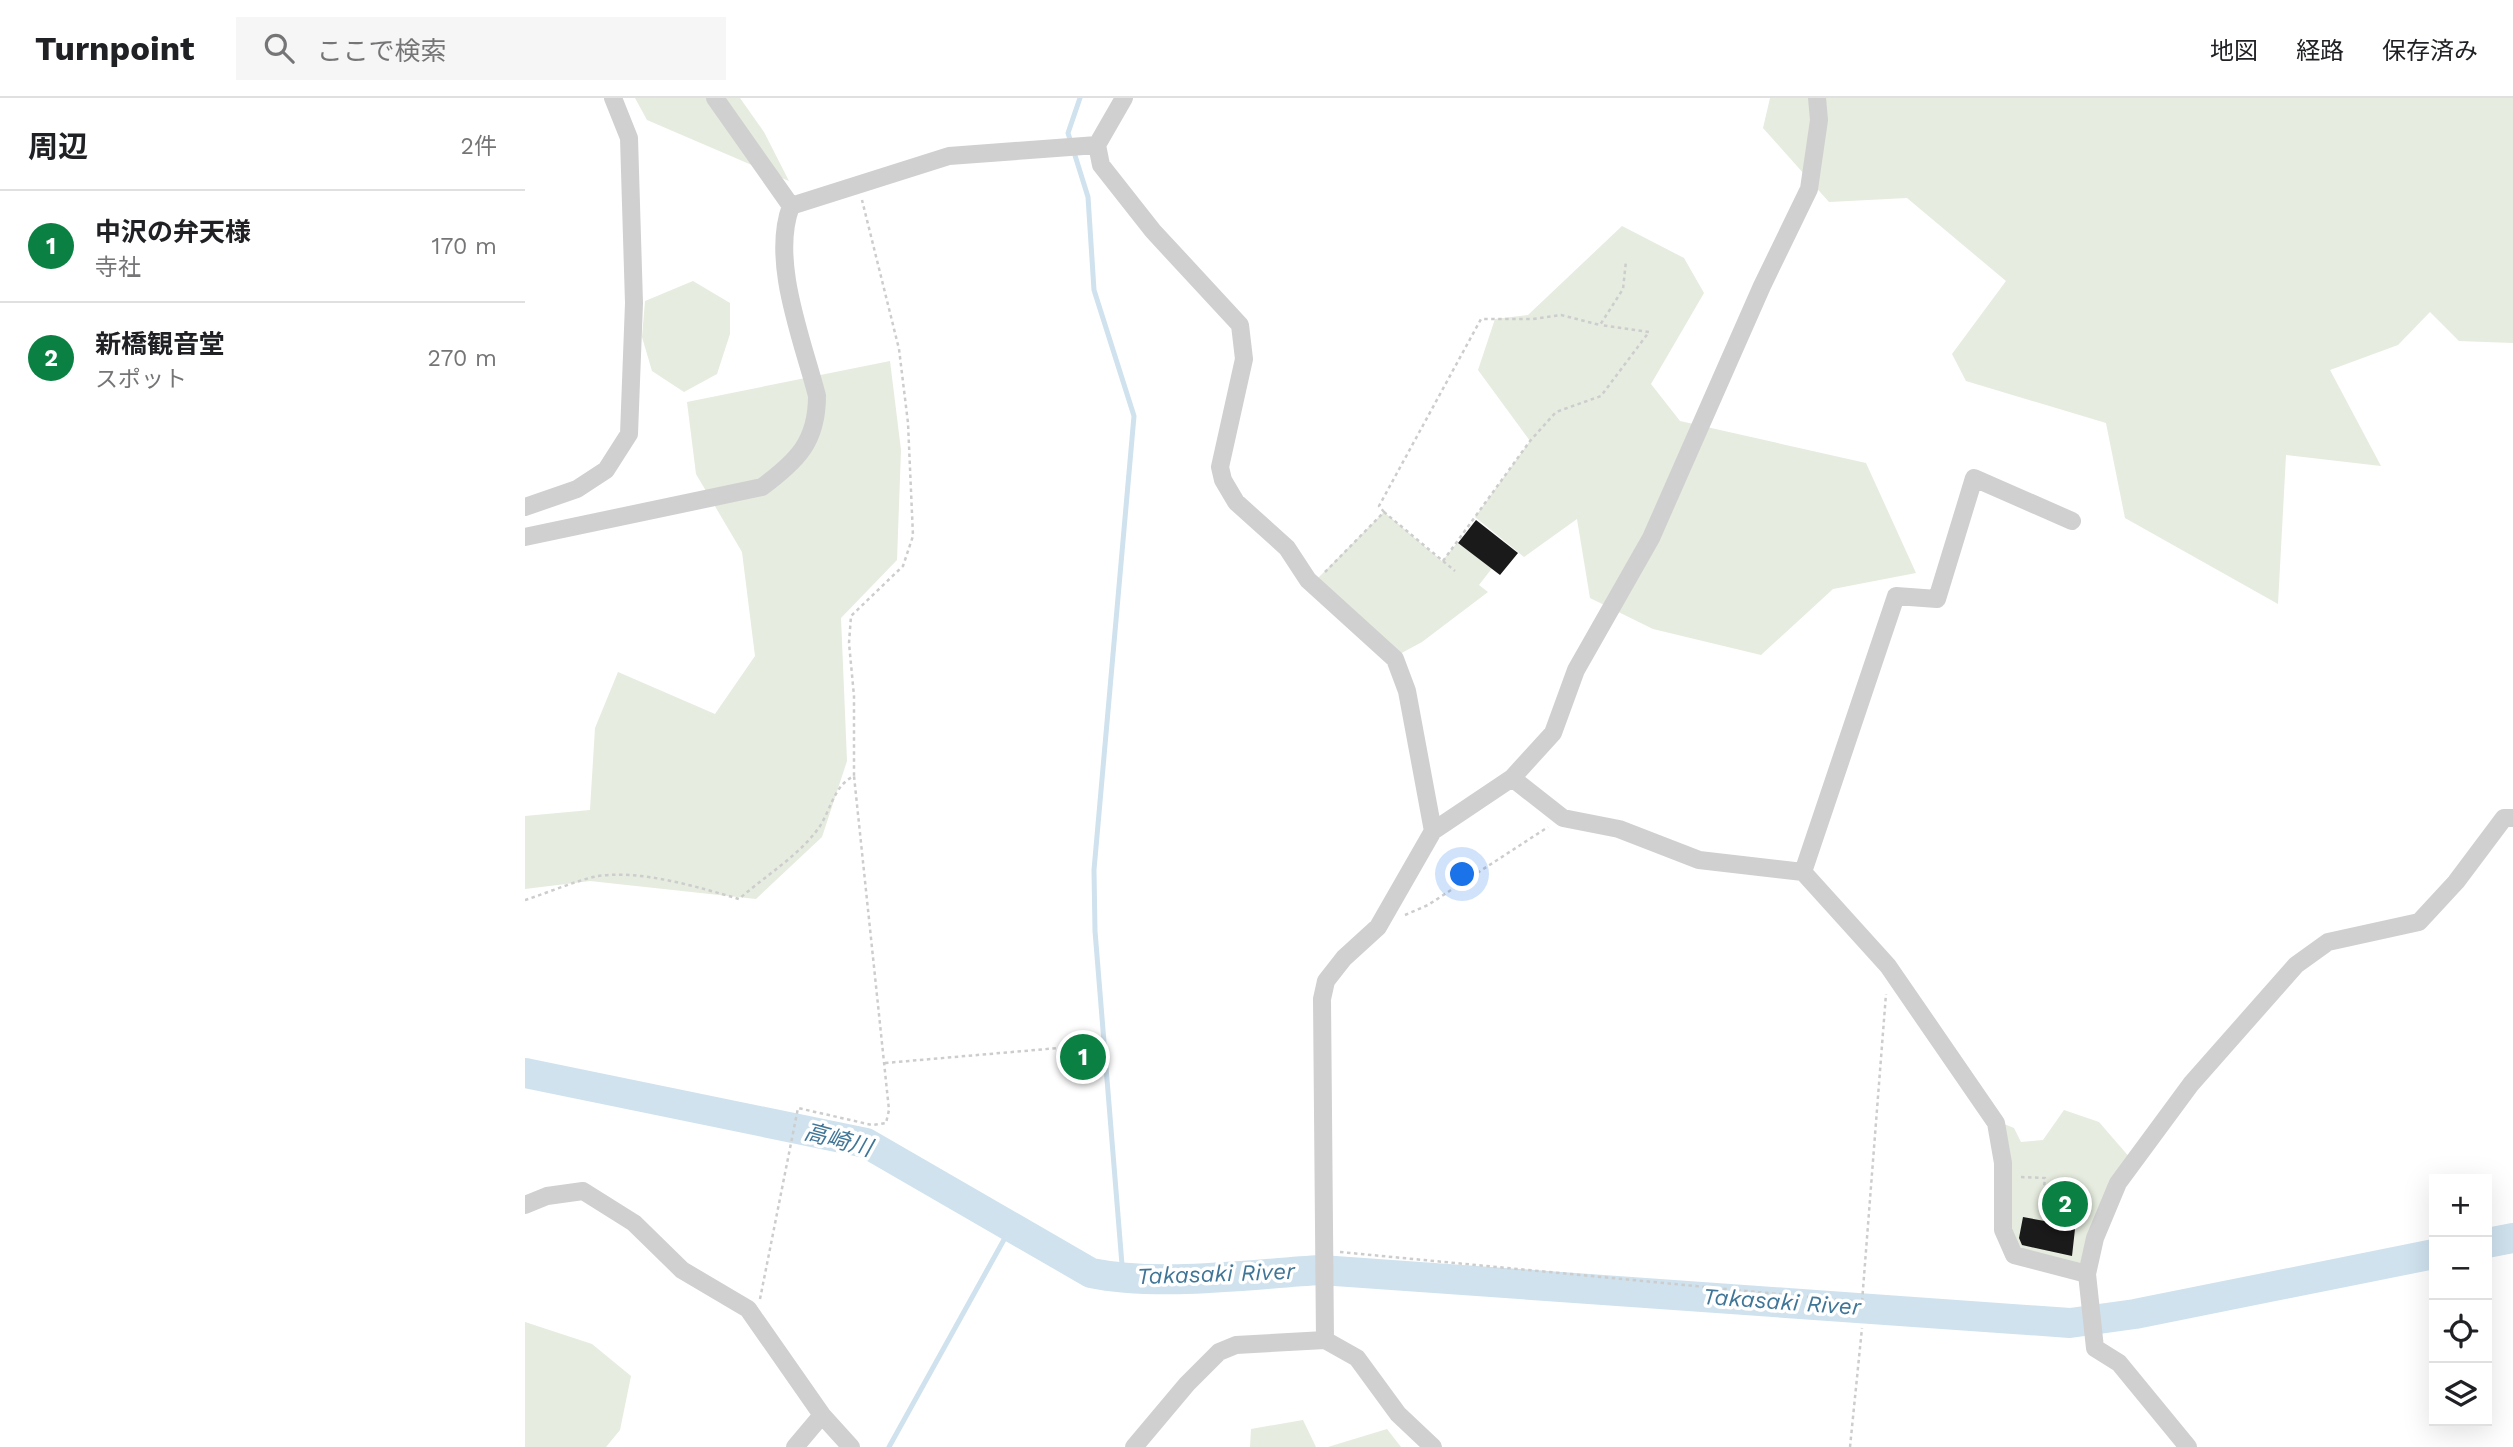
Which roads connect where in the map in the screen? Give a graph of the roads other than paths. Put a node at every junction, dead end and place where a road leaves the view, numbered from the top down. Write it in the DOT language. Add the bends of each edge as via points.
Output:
graph roads {
  1 [pos="613,98"];
  2 [pos="715,98"];
  3 [pos="1124,98"];
  4 [pos="1817,98"];
  5 [pos="1097,145"];
  6 [pos="791,206"];
  7 [pos="525,507"];
  8 [pos="2072,521"];
  9 [pos="525,537"];
  10 [pos="1512,778"];
  11 [pos="2513,818"];
  12 [pos="1433,831"];
  13 [pos="1803,872"];
  14 [pos="525,1205"];
  15 [pos="2087,1274"];
  16 [pos="1325,1340"];
  17 [pos="822,1415"];
  18 [pos="795,1447"];
  19 [pos="851,1447"];
  20 [pos="1134,1447"];
  21 [pos="1433,1447"];
  22 [pos="2188,1447"];
  1 -- 7 [label="street" via="629,138 634,303 629,434 606,470 577,489"];
  2 -- 6 [label="street"];
  3 -- 5 [label="street"];
  4 -- 10 [label="street" via="1819,120 1809,189 1651,538 1576,670 1553,733"];
  5 -- 6 [label="street" via="949,156"];
  5 -- 12 [label="street" via="1101,165 1240,325 1244,359 1220,467 1223,480 1236,502 1287,548 1313,584 1395,659 1406,691"];
  6 -- 9 [label="street" via="785,222 784,255 817,396 817,420 793,464 762,487"];
  8 -- 13 [label="street" via="1974,478 1937,599 1896,596"];
  10 -- 12 [label="street"];
  10 -- 13 [label="street" via="1563,818 1619,829 1699,860"];
  11 -- 15 [label="street" via="2504,818 2419,922 2328,942 2296,965 2191,1084 2118,1183 2099,1227"];
  12 -- 16 [label="street" via="1378,927 1326,981 1322,999"];
  13 -- 15 [label="street" via="1888,966 1996,1123 2003,1163 2003,1230 2014,1255"];
  14 -- 17 [label="street" via="547,1196 583,1191 634,1223 682,1270 748,1309"];
  15 -- 22 [label="street" via="2095,1348 2119,1363"];
  16 -- 20 [label="street" via="1236,1345 1219,1352"];
  16 -- 21 [label="street" via="1357,1358 1398,1415"];
  17 -- 18 [label="street"];
  17 -- 19 [label="street"];
}
